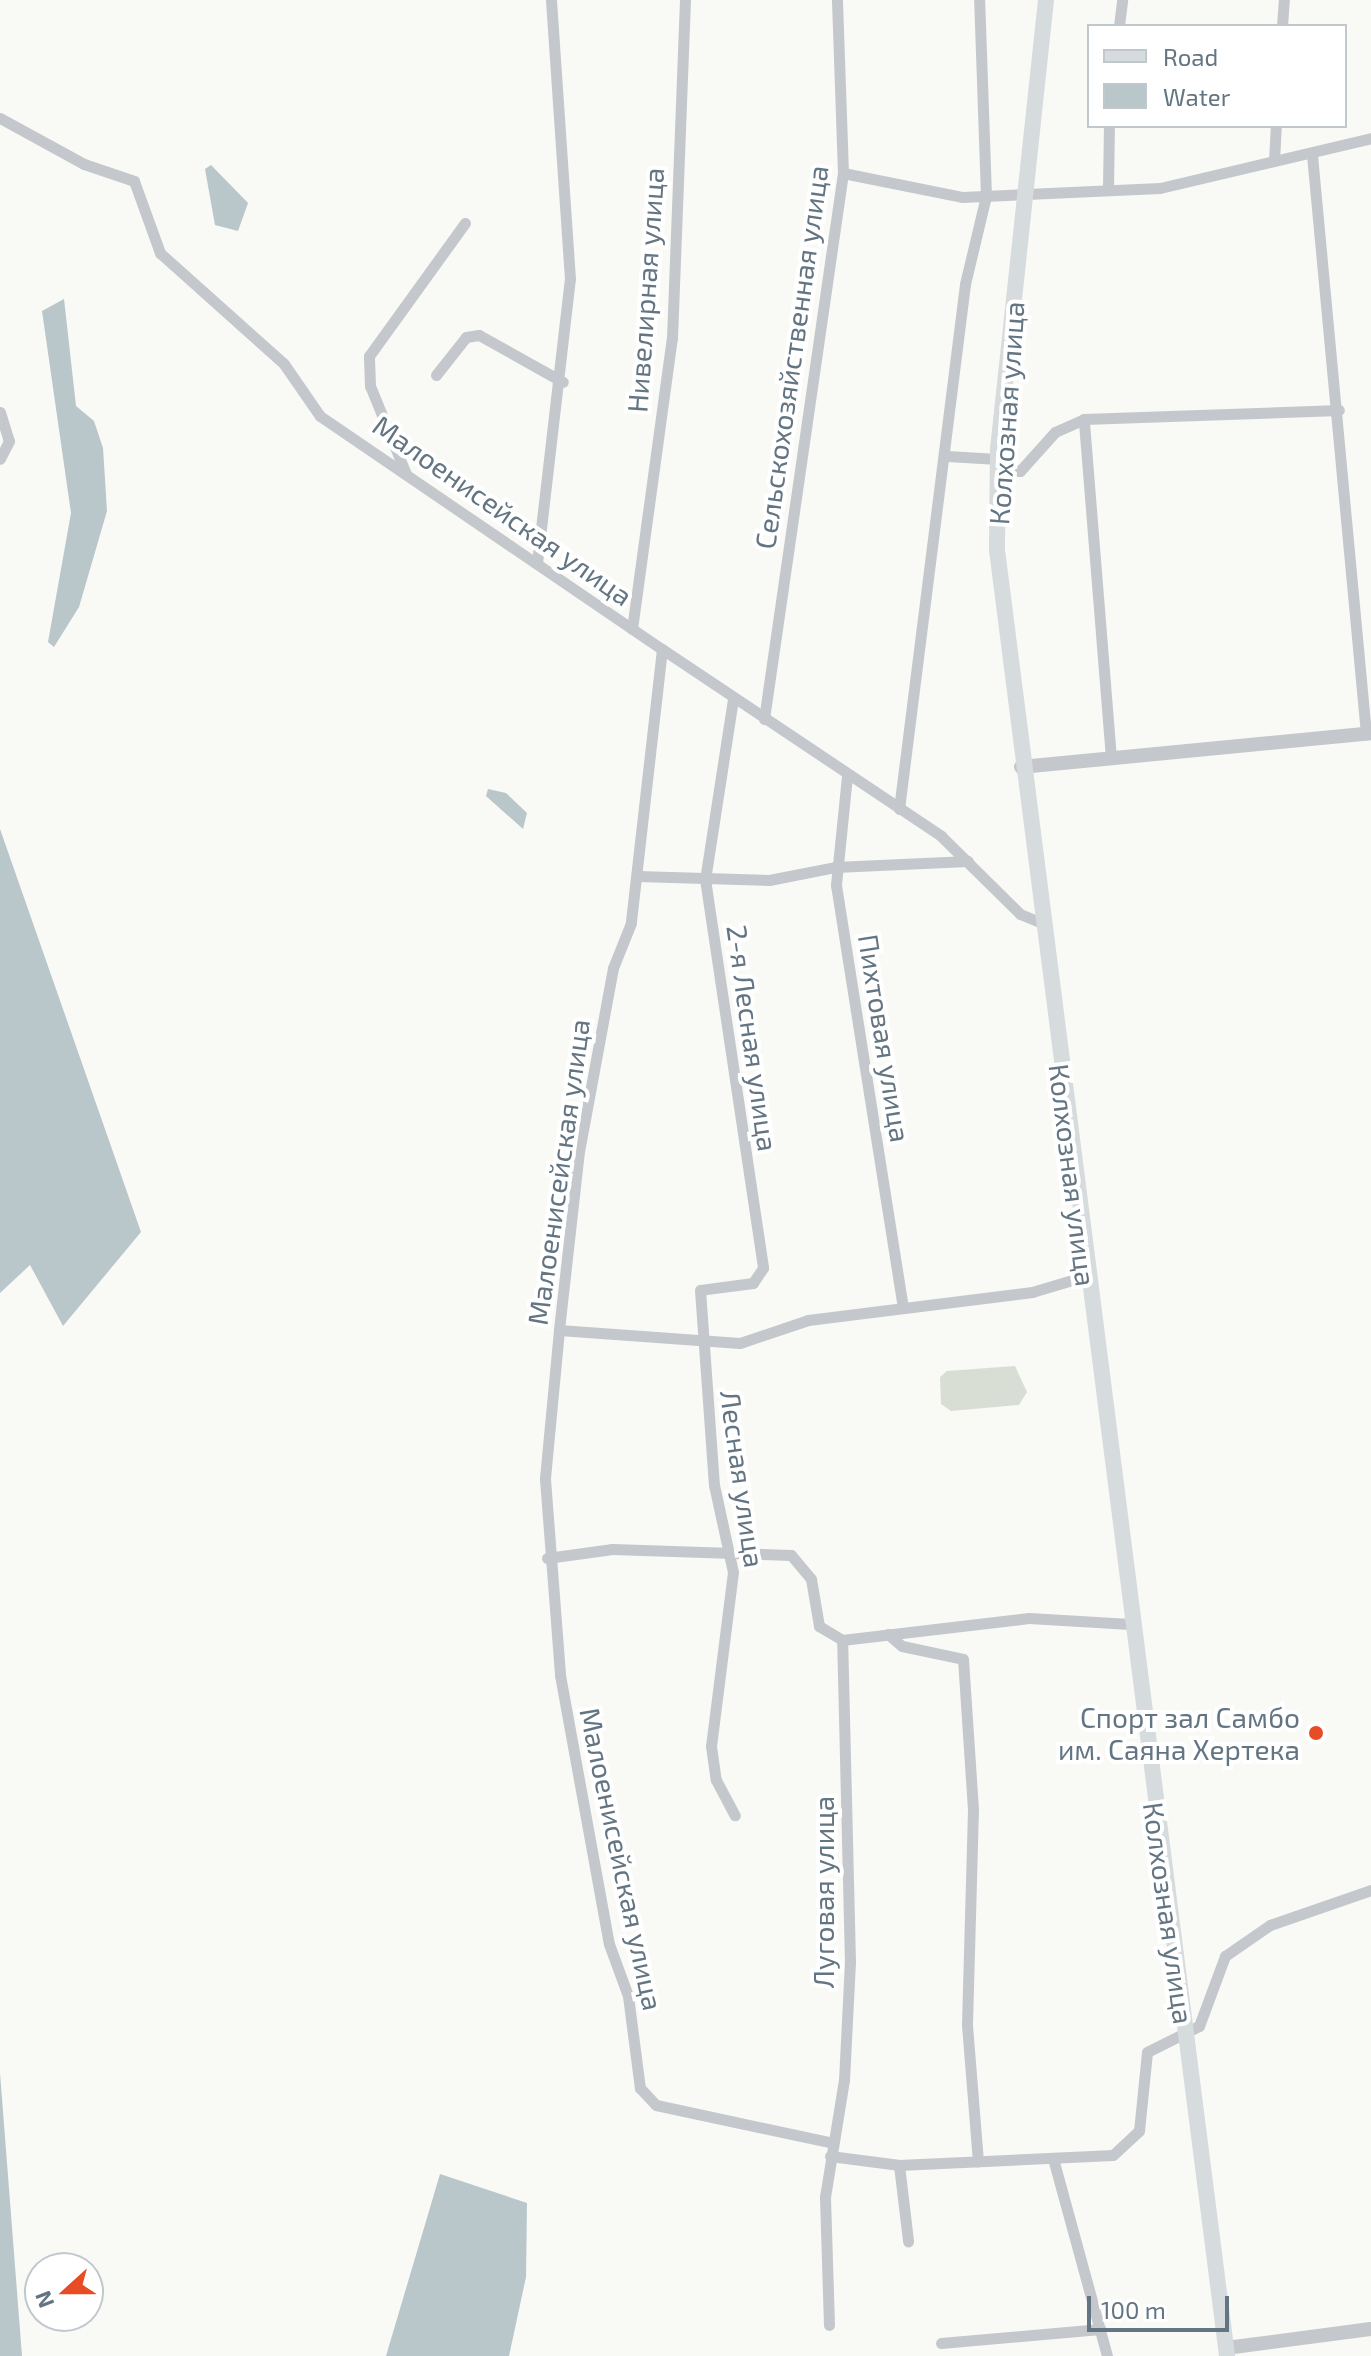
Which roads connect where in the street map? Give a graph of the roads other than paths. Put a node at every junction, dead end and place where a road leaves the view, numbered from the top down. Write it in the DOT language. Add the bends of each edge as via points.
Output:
graph roads {
  1 [pos="551,0"];
  2 [pos="685,0"];
  3 [pos="837,0"];
  4 [pos="979,0"];
  5 [pos="1046,0"];
  6 [pos="1122,0"];
  7 [pos="1284,0"];
  8 [pos="1119,24"];
  9 [pos="1282,24"];
  10 [pos="0,118"];
  11 [pos="1109,128"];
  12 [pos="1276,128"];
  13 [pos="1371,138"];
  14 [pos="1312,155"];
  15 [pos="1274,161"];
  16 [pos="843,173"];
  17 [pos="1108,187"];
  18 [pos="1025,192"];
  19 [pos="986,196"];
  20 [pos="465,223"];
  21 [pos="436,375"];
  22 [pos="563,382"];
  23 [pos="1339,410"];
  24 [pos="0,412"];
  25 [pos="1084,419"];
  26 [pos="947,456"];
  27 [pos="0,459"];
  28 [pos="997,464"];
  29 [pos="406,474"];
  30 [pos="537,563"];
  31 [pos="632,629"];
  32 [pos="662,649"];
  33 [pos="733,699"];
  34 [pos="764,719"];
  35 [pos="1368,733"];
  36 [pos="1111,758"];
  37 [pos="1021,767"];
  38 [pos="847,776"];
  39 [pos="899,809"];
  40 [pos="968,861"];
  41 [pos="835,867"];
  42 [pos="637,876"];
  43 [pos="705,879"];
  44 [pos="1042,923"];
  45 [pos="1086,1276"];
  46 [pos="903,1308"];
  47 [pos="559,1330"];
  48 [pos="701,1336"];
  49 [pos="730,1551"];
  50 [pos="547,1558"];
  51 [pos="1130,1624"];
  52 [pos="888,1634"];
  53 [pos="842,1640"];
  54 [pos="735,1815"];
  55 [pos="1371,1890"];
  56 [pos="1185,2032"];
  57 [pos="833,2143"];
  58 [pos="830,2156"];
  59 [pos="978,2162"];
  60 [pos="1054,2162"];
  61 [pos="899,2165"];
  62 [pos="908,2241"];
  63 [pos="829,2325"];
  64 [pos="1100,2329"];
  65 [pos="1371,2329"];
  66 [pos="941,2343"];
  67 [pos="1226,2352"];
  68 [pos="1107,2356"];
  1 -- 22 [label="street" via="568,179"];
  2 -- 31 [label="street, Нивелирная улица" via="672,338"];
  3 -- 16 [label="street, Сельскохозяйственная улица"];
  4 -- 19 [label="street"];
  5 -- 18 [label="main road, Колхозная улица"];
  6 -- 8 [label="street"];
  7 -- 9 [label="street"];
  10 -- 29 [label="street, Малоенисейская улица" via="84,164 134,181 160,253 284,364 320,416"];
  11 -- 17 [label="street"];
  12 -- 15 [label="street"];
  13 -- 14 [label="street"];
  14 -- 15 [label="street"];
  14 -- 23 [label="street"];
  15 -- 17 [label="street" via="1211,181"];
  16 -- 19 [label="street"];
  16 -- 34 [label="street, Сельскохозяйственная улица"];
  17 -- 18 [label="street"];
  18 -- 19 [label="street"];
  18 -- 28 [label="main road, Колхозная улица"];
  19 -- 26 [label="street" via="965,284"];
  20 -- 29 [label="street" via="369,356 370,386"];
  21 -- 22 [label="street" via="466,337 479,335"];
  22 -- 30 [label="street"];
  23 -- 25 [label="street"];
  23 -- 35 [label="street"];
  24 -- 27 [label="street" via="9,441"];
  25 -- 28 [label="street" via="1044,442 1020,471"];
  25 -- 36 [label="street"];
  26 -- 28 [label="street"];
  26 -- 39 [label="street"];
  28 -- 37 [label="main road, Колхозная улица" via="997,550"];
  29 -- 30 [label="street, Малоенисейская улица"];
  30 -- 31 [label="street, Малоенисейская улица"];
  31 -- 32 [label="street, Малоенисейская улица"];
  32 -- 33 [label="street"];
  32 -- 42 [label="street, Малоенисейская улица"];
  33 -- 34 [label="street"];
  33 -- 43 [label="street, 2-я Лесная улица"];
  34 -- 38 [label="street"];
  35 -- 36 [label="street"];
  36 -- 37 [label="street"];
  37 -- 44 [label="main road, Колхозная улица"];
  38 -- 39 [label="street"];
  38 -- 41 [label="street, Пихтовая улица"];
  39 -- 40 [label="street"];
  40 -- 41 [label="street"];
  40 -- 44 [label="street" via="1020,914"];
  41 -- 43 [label="street" via="769,880"];
  41 -- 46 [label="street, Пихтовая улица"];
  42 -- 43 [label="street"];
  42 -- 47 [label="street, Малоенисейская улица" via="579,1151"];
  43 -- 48 [label="street, 2-я Лесная улица" via="763,1268 753,1283 700,1290"];
  44 -- 45 [label="main road, Колхозная улица"];
  45 -- 46 [label="street" via="1032,1292"];
  45 -- 51 [label="main road, Колхозная улица"];
  46 -- 48 [label="street" via="808,1320 740,1343 714,1345"];
  47 -- 48 [label="street"];
  47 -- 50 [label="street, Малоенисейская улица" via="545,1479"];
  48 -- 49 [label="street, Лесная улица" via="714,1485"];
  49 -- 50 [label="street" via="612,1549"];
  49 -- 53 [label="street" via="791,1555 811,1579 819,1626"];
  49 -- 54 [label="street, Лесная улица" via="732,1604 711,1746 716,1780"];
  50 -- 57 [label="street, Малоенисейская улица" via="560,1675 601,1907 628,1996 640,2088 656,2105"];
  51 -- 52 [label="street" via="1029,1618"];
  51 -- 56 [label="main road, Колхозная улица"];
  52 -- 53 [label="street"];
  52 -- 59 [label="street" via="902,1646 963,1659 973,1809 967,2025"];
  53 -- 57 [label="street, Луговая улица" via="850,1962"];
  55 -- 56 [label="street" via="1240,1942 1225,1956 1199,2026"];
  56 -- 60 [label="street" via="1147,2052 1139,2131 1130,2147"];
  56 -- 67 [label="main road, Колхозная улица"];
  57 -- 58 [label="street, Луговая улица"];
  58 -- 61 [label="street"];
  58 -- 63 [label="street, Луговая улица"];
  59 -- 60 [label="street"];
  59 -- 61 [label="street"];
  60 -- 64 [label="street"];
  61 -- 62 [label="street"];
  64 -- 66 [label="street"];
  64 -- 68 [label="street"];
  65 -- 67 [label="street"];
}
